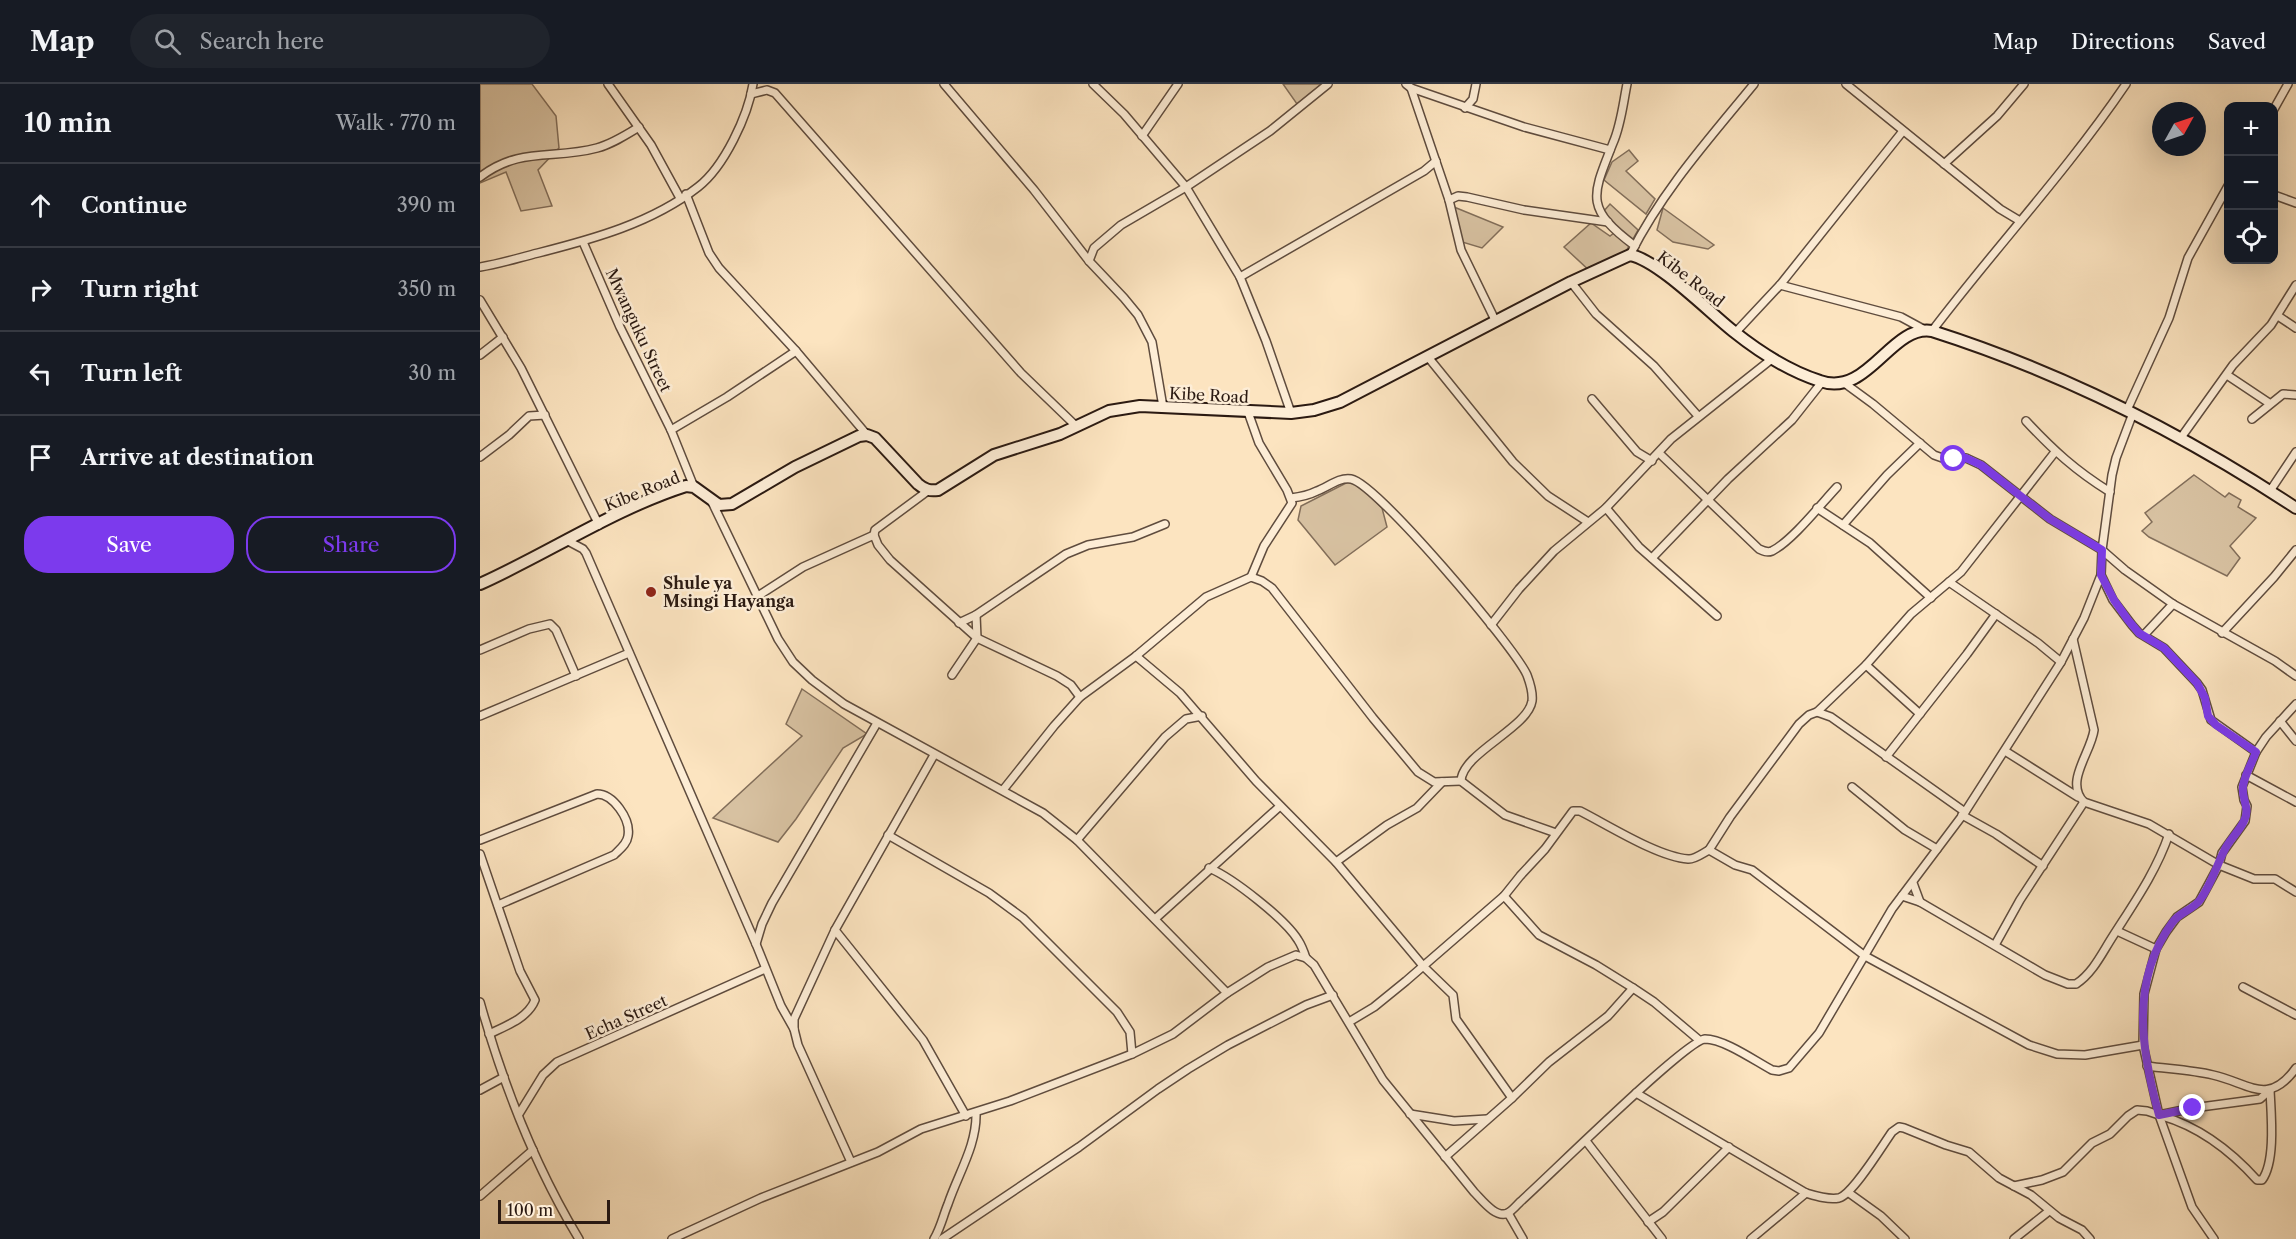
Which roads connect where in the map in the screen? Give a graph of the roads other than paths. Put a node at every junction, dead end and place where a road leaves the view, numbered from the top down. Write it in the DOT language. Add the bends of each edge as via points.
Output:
graph roads {
  1 [pos="608,84"];
  2 [pos="753,84"];
  3 [pos="944,84"];
  4 [pos="1093,84"];
  5 [pos="1178,84"];
  6 [pos="1328,84"];
  7 [pos="1476,84"];
  8 [pos="1627,84"];
  9 [pos="1754,84"];
  10 [pos="1846,84"];
  11 [pos="2025,84"];
  12 [pos="2126,84"];
  13 [pos="2288,84"];
  14 [pos="1409,86"];
  15 [pos="770,87"];
  16 [pos="751,94"];
  17 [pos="1430,95"];
  18 [pos="2278,102"];
  19 [pos="1417,105"];
  20 [pos="1465,108"];
  21 [pos="639,128"];
  22 [pos="1903,131"];
  23 [pos="1142,135"];
  24 [pos="1610,150"];
  25 [pos="1436,161"];
  26 [pos="1944,165"];
  27 [pos="1424,171"];
  28 [pos="480,177"];
  29 [pos="1442,179"];
  30 [pos="1186,187"];
  31 [pos="2224,195"];
  32 [pos="683,196"];
  33 [pos="2278,196"];
  34 [pos="1449,200"];
  35 [pos="2296,203"];
  36 [pos="2020,220"];
  37 [pos="1608,222"];
  38 [pos="582,242"];
  39 [pos="1079,248"];
  40 [pos="1094,248"];
  41 [pos="1632,251"];
  42 [pos="1089,261"];
  43 [pos="480,267"];
  44 [pos="1240,277"];
  45 [pos="1571,282"];
  46 [pos="1780,285"];
  47 [pos="2296,285"];
  48 [pos="480,300"];
  49 [pos="2278,316"];
  50 [pos="1496,322"];
  51 [pos="2296,328"];
  52 [pos="1928,331"];
  53 [pos="1735,333"];
  54 [pos="503,338"];
  55 [pos="796,351"];
  56 [pos="480,355"];
  57 [pos="1428,357"];
  58 [pos="1773,358"];
  59 [pos="2227,375"];
  60 [pos="1822,382"];
  61 [pos="1843,382"];
  62 [pos="2296,395"];
  63 [pos="1592,399"];
  64 [pos="2269,403"];
  65 [pos="1163,407"];
  66 [pos="2130,411"];
  67 [pos="1248,412"];
  68 [pos="1291,413"];
  69 [pos="545,415"];
  70 [pos="1698,416"];
  71 [pos="2252,419"];
  72 [pos="2026,421"];
  73 [pos="1076,426"];
  74 [pos="671,430"];
  75 [pos="867,435"];
  76 [pos="2180,439"];
  77 [pos="1920,443"];
  78 [pos="1637,452"];
  79 [pos="2296,452"];
  80 [pos="1659,453"];
  81 [pos="2055,453"];
  82 [pos="480,457"];
  83 [pos="1652,461"];
  84 [pos="1645,468"];
  85 [pos="694,487"];
  86 [pos="1837,487"];
  87 [pos="929,490"];
  88 [pos="2270,490"];
  89 [pos="2110,492"];
  90 [pos="2021,497"];
  91 [pos="1291,498"];
  92 [pos="711,500"];
  93 [pos="1710,500"];
  94 [pos="1606,508"];
  95 [pos="1817,508"];
  96 [pos="2296,508"];
  97 [pos="1588,522"];
  98 [pos="1166,524"];
  99 [pos="599,525"];
  100 [pos="1843,525"];
  101 [pos="874,535"];
  102 [pos="568,541"];
  103 [pos="2102,550"];
  104 [pos="2296,550"];
  105 [pos="1652,558"];
  106 [pos="2101,575"];
  107 [pos="1251,577"];
  108 [pos="1949,582"];
  109 [pos="480,584"];
  110 [pos="758,596"];
  111 [pos="1931,598"];
  112 [pos="2173,604"];
  113 [pos="1996,614"];
  114 [pos="976,615"];
  115 [pos="1717,616"];
  116 [pos="959,623"];
  117 [pos="1491,625"];
  118 [pos="2222,633"];
  119 [pos="2144,635"];
  120 [pos="977,638"];
  121 [pos="2073,639"];
  122 [pos="480,650"];
  123 [pos="629,653"];
  124 [pos="1136,656"];
  125 [pos="2061,662"];
  126 [pos="1866,665"];
  127 [pos="952,675"];
  128 [pos="576,676"];
  129 [pos="2296,676"];
  130 [pos="1071,685"];
  131 [pos="1090,690"];
  132 [pos="1080,697"];
  133 [pos="2296,704"];
  134 [pos="1817,712"];
  135 [pos="1920,714"];
  136 [pos="480,716"];
  137 [pos="1202,716"];
  138 [pos="2280,721"];
  139 [pos="877,723"];
  140 [pos="2296,741"];
  141 [pos="2005,751"];
  142 [pos="2256,752"];
  143 [pos="934,755"];
  144 [pos="1886,757"];
  145 [pos="2246,775"];
  146 [pos="1461,781"];
  147 [pos="1442,782"];
  148 [pos="1852,788"];
  149 [pos="1003,790"];
  150 [pos="2081,800"];
  151 [pos="2296,802"];
  152 [pos="1279,807"];
  153 [pos="1964,813"];
  154 [pos="1556,833"];
  155 [pos="2169,834"];
  156 [pos="888,835"];
  157 [pos="480,840"];
  158 [pos="1077,840"];
  159 [pos="1937,849"];
  160 [pos="1709,850"];
  161 [pos="480,854"];
  162 [pos="1336,862"];
  163 [pos="2043,866"];
  164 [pos="2219,866"];
  165 [pos="1209,868"];
  166 [pos="1913,882"];
  167 [pos="2296,892"];
  168 [pos="1504,896"];
  169 [pos="1902,896"];
  170 [pos="1920,902"];
  171 [pos="498,905"];
  172 [pos="1155,919"];
  173 [pos="835,930"];
  174 [pos="2116,931"];
  175 [pos="756,944"];
  176 [pos="1995,945"];
  177 [pos="2156,949"];
  178 [pos="1865,956"];
  179 [pos="1306,958"];
  180 [pos="1424,967"];
  181 [pos="765,969"];
  182 [pos="2243,987"];
  183 [pos="1633,988"];
  184 [pos="1227,993"];
  185 [pos="1333,995"];
  186 [pos="480,1002"];
  187 [pos="2296,1015"];
  188 [pos="1349,1022"];
  189 [pos="794,1029"];
  190 [pos="489,1034"];
  191 [pos="1699,1040"];
  192 [pos="2143,1045"];
  193 [pos="1132,1054"];
  194 [pos="2147,1065"];
  195 [pos="2296,1068"];
  196 [pos="504,1077"];
  197 [pos="480,1090"];
  198 [pos="2270,1090"];
  199 [pos="1636,1093"];
  200 [pos="1512,1098"];
  201 [pos="976,1113"];
  202 [pos="1410,1113"];
  203 [pos="519,1114"];
  204 [pos="2159,1115"];
  205 [pos="966,1116"];
  206 [pos="1487,1119"];
  207 [pos="1586,1141"];
  208 [pos="1729,1148"];
  209 [pos="533,1150"];
  210 [pos="1445,1157"];
  211 [pos="851,1162"];
  212 [pos="2014,1186"];
  213 [pos="1806,1193"];
  214 [pos="1849,1193"];
  215 [pos="480,1196"];
  216 [pos="2049,1210"];
  217 [pos="1508,1213"];
  218 [pos="1648,1222"];
  219 [pos="579,1239"];
  220 [pos="672,1239"];
  221 [pos="934,1239"];
  222 [pos="942,1239"];
  223 [pos="1522,1239"];
  224 [pos="1662,1239"];
  225 [pos="1752,1239"];
  226 [pos="1905,1239"];
  227 [pos="2014,1239"];
  228 [pos="2090,1239"];
  229 [pos="2214,1239"];
  1 -- 21 [label="street"];
  2 -- 16 [label="street"];
  3 -- 39 [label="street"];
  4 -- 23 [label="street"];
  5 -- 23 [label="street"];
  6 -- 30 [label="street" via="1270,131"];
  7 -- 20 [label="street" via="1473,99"];
  8 -- 24 [label="street"];
  9 -- 41 [label="street" via="1688,162"];
  10 -- 22 [label="street"];
  11 -- 26 [label="street"];
  12 -- 36 [label="street"];
  13 -- 18 [label="street"];
  14 -- 17 [label="street"];
  14 -- 19 [label="street"];
  15 -- 16 [label="street"];
  15 -- 73 [label="street" via="1021,373"];
  16 -- 32 [label="street" via="744,117 719,161 704,181"];
  17 -- 19 [label="street"];
  17 -- 20 [label="street"];
  19 -- 25 [label="street"];
  20 -- 24 [label="street"];
  21 -- 28 [label="street" via="596,148 506,161"];
  21 -- 32 [label="street"];
  22 -- 26 [label="street"];
  22 -- 46 [label="street"];
  23 -- 30 [label="street"];
  24 -- 37 [label="street" via="1596,190 1600,212"];
  25 -- 27 [label="street"];
  25 -- 29 [label="street"];
  26 -- 36 [label="street"];
  27 -- 29 [label="street"];
  27 -- 44 [label="street"];
  29 -- 34 [label="street"];
  30 -- 40 [label="street" via="1121,225"];
  30 -- 44 [label="street"];
  31 -- 66 [label="street" via="2188,258 2169,318"];
  32 -- 38 [label="street" via="644,218"];
  32 -- 55 [label="street" via="719,268"];
  33 -- 35 [label="street"];
  34 -- 37 [label="street" via="1467,197"];
  34 -- 50 [label="street" via="1461,250"];
  36 -- 52 [label="street"];
  37 -- 41 [label="street"];
  38 -- 43 [label="street"];
  38 -- 74 [label="street, Mwanguku Street"];
  39 -- 40 [label="street"];
  39 -- 42 [label="street"];
  40 -- 42 [label="street"];
  41 -- 45 [label="street, Kibe Road"];
  41 -- 53 [label="street, Kibe Road"];
  42 -- 65 [label="street" via="1132,306 1146,328"];
  44 -- 68 [label="street"];
  45 -- 50 [label="street, Kibe Road"];
  45 -- 70 [label="street" via="1601,319 1654,366"];
  46 -- 52 [label="street" via="1900,317"];
  46 -- 53 [label="street"];
  47 -- 49 [label="street"];
  48 -- 54 [label="street"];
  49 -- 51 [label="street"];
  49 -- 59 [label="street"];
  50 -- 57 [label="street, Kibe Road"];
  52 -- 61 [label="street, Kibe Road" via="1901,341 1872,367"];
  52 -- 66 [label="street" via="2018,360"];
  53 -- 58 [label="street, Kibe Road"];
  54 -- 56 [label="street"];
  54 -- 69 [label="street"];
  55 -- 74 [label="street"];
  55 -- 75 [label="street"];
  57 -- 68 [label="street, Kibe Road" via="1340,402"];
  57 -- 97 [label="street" via="1513,462 1548,496"];
  58 -- 60 [label="street, Kibe Road"];
  58 -- 70 [label="street"];
  59 -- 64 [label="street"];
  59 -- 76 [label="street"];
  60 -- 61 [label="street, Kibe Road"];
  60 -- 93 [label="street" via="1792,420"];
  61 -- 77 [label="street"];
  62 -- 64 [label="street" via="2283,394"];
  63 -- 78 [label="street"];
  64 -- 71 [label="street"];
  65 -- 67 [label="street, Kibe Road"];
  65 -- 73 [label="street, Kibe Road" via="1109,411"];
  66 -- 76 [label="street"];
  66 -- 89 [label="street"];
  67 -- 68 [label="street, Kibe Road"];
  67 -- 91 [label="street" via="1259,443"];
  69 -- 82 [label="street" via="529,416"];
  69 -- 99 [label="street"];
  70 -- 80 [label="street"];
  72 -- 81 [label="street"];
  73 -- 87 [label="street, Kibe Road" via="994,455 938,490"];
  74 -- 85 [label="street, Mwanguku Street"];
  75 -- 87 [label="street" via="882,443 918,484"];
  75 -- 92 [label="street" via="846,441 732,504 719,505"];
  76 -- 88 [label="street"];
  77 -- 90 [label="street" via="1940,459 1971,459"];
  77 -- 100 [label="street"];
  78 -- 83 [label="street"];
  78 -- 84 [label="street"];
  79 -- 88 [label="street"];
  80 -- 83 [label="street"];
  80 -- 93 [label="street"];
  81 -- 89 [label="street"];
  81 -- 90 [label="street"];
  83 -- 84 [label="street"];
  84 -- 94 [label="street"];
  85 -- 92 [label="street, Kibe Road"];
  85 -- 99 [label="street, Kibe Road" via="667,493"];
  86 -- 95 [label="street"];
  87 -- 101 [label="street" via="880,525"];
  88 -- 96 [label="street"];
  89 -- 103 [label="street"];
  90 -- 103 [label="street"];
  90 -- 108 [label="street"];
  91 -- 107 [label="street" via="1290,508 1264,546"];
  91 -- 117 [label="street" via="1341,480 1360,483 1389,509"];
  92 -- 110 [label="street"];
  93 -- 95 [label="street" via="1765,552 1778,546"];
  93 -- 105 [label="street"];
  94 -- 97 [label="street"];
  94 -- 105 [label="street"];
  95 -- 100 [label="street"];
  97 -- 117 [label="street" via="1538,568"];
  98 -- 114 [label="street" via="1133,537 1088,545 1065,554"];
  99 -- 102 [label="street, Kibe Road"];
  100 -- 111 [label="street" via="1896,564"];
  101 -- 110 [label="street" via="803,567"];
  101 -- 116 [label="street" via="890,560"];
  102 -- 109 [label="street, Kibe Road"];
  102 -- 123 [label="street" via="585,551"];
  103 -- 106 [label="street"];
  103 -- 112 [label="street"];
  104 -- 118 [label="street"];
  105 -- 115 [label="street"];
  106 -- 119 [label="street" via="2119,609"];
  106 -- 121 [label="street"];
  107 -- 124 [label="street" via="1206,597"];
  107 -- 147 [label="street" via="1272,588 1418,772"];
  108 -- 111 [label="street"];
  108 -- 113 [label="street"];
  110 -- 139 [label="street" via="793,662 844,704"];
  111 -- 126 [label="street" via="1906,619"];
  112 -- 118 [label="street"];
  112 -- 119 [label="street"];
  113 -- 125 [label="street"];
  113 -- 135 [label="street"];
  114 -- 116 [label="street"];
  114 -- 120 [label="street"];
  116 -- 120 [label="street"];
  117 -- 146 [label="street" via="1527,675 1531,705 1523,717 1469,764"];
  118 -- 129 [label="street"];
  119 -- 142 [label="street" via="2164,648 2197,683 2208,716 2216,725"];
  120 -- 127 [label="street"];
  120 -- 130 [label="street"];
  121 -- 125 [label="street"];
  121 -- 150 [label="street" via="2094,730 2076,785"];
  122 -- 128 [label="street" via="550,624"];
  123 -- 128 [label="street"];
  123 -- 175 [label="street"];
  124 -- 131 [label="street"];
  124 -- 137 [label="street"];
  125 -- 141 [label="street"];
  126 -- 134 [label="street"];
  126 -- 135 [label="street"];
  128 -- 136 [label="street"];
  130 -- 131 [label="street"];
  130 -- 132 [label="street"];
  131 -- 132 [label="street"];
  132 -- 149 [label="street"];
  133 -- 138 [label="street"];
  134 -- 144 [label="street" via="1832,717"];
  134 -- 160 [label="street" via="1799,724"];
  135 -- 144 [label="street"];
  137 -- 152 [label="street"];
  137 -- 158 [label="street" via="1186,719 1165,737"];
  138 -- 140 [label="street"];
  138 -- 142 [label="street"];
  139 -- 143 [label="street"];
  139 -- 175 [label="street" via="772,903"];
  141 -- 150 [label="street"];
  141 -- 153 [label="street"];
  142 -- 145 [label="street"];
  143 -- 149 [label="street"];
  143 -- 156 [label="street"];
  144 -- 153 [label="street"];
  145 -- 151 [label="street"];
  145 -- 164 [label="street" via="2242,787 2247,807 2245,820"];
  146 -- 147 [label="street"];
  146 -- 154 [label="street" via="1505,815"];
  147 -- 162 [label="street" via="1417,808"];
  148 -- 159 [label="street" via="1905,830"];
  149 -- 158 [label="street" via="1043,813"];
  150 -- 155 [label="street"];
  150 -- 163 [label="street"];
  152 -- 162 [label="street"];
  152 -- 165 [label="street"];
  153 -- 159 [label="street"];
  153 -- 163 [label="street"];
  154 -- 160 [label="street" via="1573,812 1580,811 1671,856 1690,860"];
  154 -- 168 [label="street"];
  155 -- 164 [label="street"];
  155 -- 174 [label="street" via="2155,869"];
  156 -- 173 [label="street"];
  156 -- 193 [label="street" via="989,893 1023,918 1117,1012 1130,1032"];
  157 -- 171 [label="street" via="597,794 615,802 628,831 625,843 614,855"];
  158 -- 172 [label="street"];
  159 -- 166 [label="street"];
  160 -- 178 [label="street" via="1763,877"];
  161 -- 171 [label="street"];
  162 -- 180 [label="street"];
  163 -- 176 [label="street"];
  164 -- 167 [label="street" via="2254,879 2276,879"];
  164 -- 177 [label="street" via="2199,902 2174,921"];
  165 -- 172 [label="street"];
  165 -- 179 [label="street" via="1230,879 1288,928"];
  166 -- 169 [label="street"];
  166 -- 170 [label="street"];
  168 -- 180 [label="street"];
  168 -- 183 [label="street" via="1539,935"];
  169 -- 170 [label="street"];
  169 -- 178 [label="street"];
  170 -- 176 [label="street"];
  171 -- 190 [label="street" via="517,965 535,999 519,1019"];
  172 -- 184 [label="street"];
  173 -- 189 [label="street" via="797,1010"];
  173 -- 205 [label="street" via="923,1040"];
  174 -- 176 [label="street" via="2092,970 2076,984 2058,981"];
  174 -- 177 [label="street"];
  175 -- 181 [label="street"];
  177 -- 192 [label="street" via="2144,994"];
  178 -- 191 [label="street" via="1819,1033 1789,1068 1772,1070 1724,1044"];
  178 -- 192 [label="street" via="2019,1040 2057,1054 2085,1055"];
  179 -- 184 [label="street" via="1285,958"];
  179 -- 185 [label="street"];
  180 -- 188 [label="street"];
  180 -- 200 [label="street" via="1453,995 1456,1019"];
  181 -- 189 [label="street"];
  181 -- 203 [label="street, Echa Street" via="557,1062 543,1075"];
  182 -- 187 [label="street"];
  183 -- 191 [label="street"];
  183 -- 200 [label="street" via="1608,1016 1549,1062"];
  184 -- 193 [label="street" via="1173,1034"];
  185 -- 188 [label="street"];
  185 -- 222 [label="street" via="1306,1005 1208,1057"];
  186 -- 190 [label="street"];
  188 -- 202 [label="street" via="1368,1057"];
  189 -- 211 [label="street" via="798,1046"];
  190 -- 196 [label="street"];
  191 -- 199 [label="street"];
  192 -- 194 [label="street"];
  193 -- 201 [label="street"];
  194 -- 198 [label="street" via="2211,1074 2246,1087"];
  194 -- 204 [label="street"];
  195 -- 198 [label="street" via="2282,1084"];
  196 -- 197 [label="street"];
  196 -- 203 [label="street"];
  198 -- 204 [label="street" via="2260,1100"];
  198 -- 204 [label="street" via="2270,1154 2262,1180 2257,1180 2204,1133"];
  199 -- 207 [label="street"];
  199 -- 208 [label="street"];
  200 -- 206 [label="street"];
  201 -- 205 [label="street"];
  201 -- 221 [label="street" via="972,1143"];
  202 -- 206 [label="street" via="1454,1121"];
  202 -- 210 [label="street"];
  203 -- 209 [label="street"];
  204 -- 212 [label="street" via="2137,1110 2110,1134 2092,1143 2063,1172"];
  204 -- 229 [label="street" via="2192,1207"];
  205 -- 211 [label="street" via="921,1129"];
  206 -- 210 [label="street"];
  207 -- 217 [label="street"];
  207 -- 218 [label="street"];
  208 -- 213 [label="street"];
  208 -- 218 [label="street"];
  209 -- 215 [label="street"];
  209 -- 219 [label="street"];
  210 -- 217 [label="street" via="1489,1207"];
  211 -- 220 [label="street"];
  212 -- 214 [label="street" via="1969,1152 1899,1127"];
  212 -- 216 [label="street"];
  213 -- 214 [label="street" via="1836,1199"];
  213 -- 225 [label="street"];
  214 -- 226 [label="street"];
  216 -- 227 [label="street"];
  216 -- 228 [label="street"];
  217 -- 223 [label="street"];
  218 -- 224 [label="street"];
}
